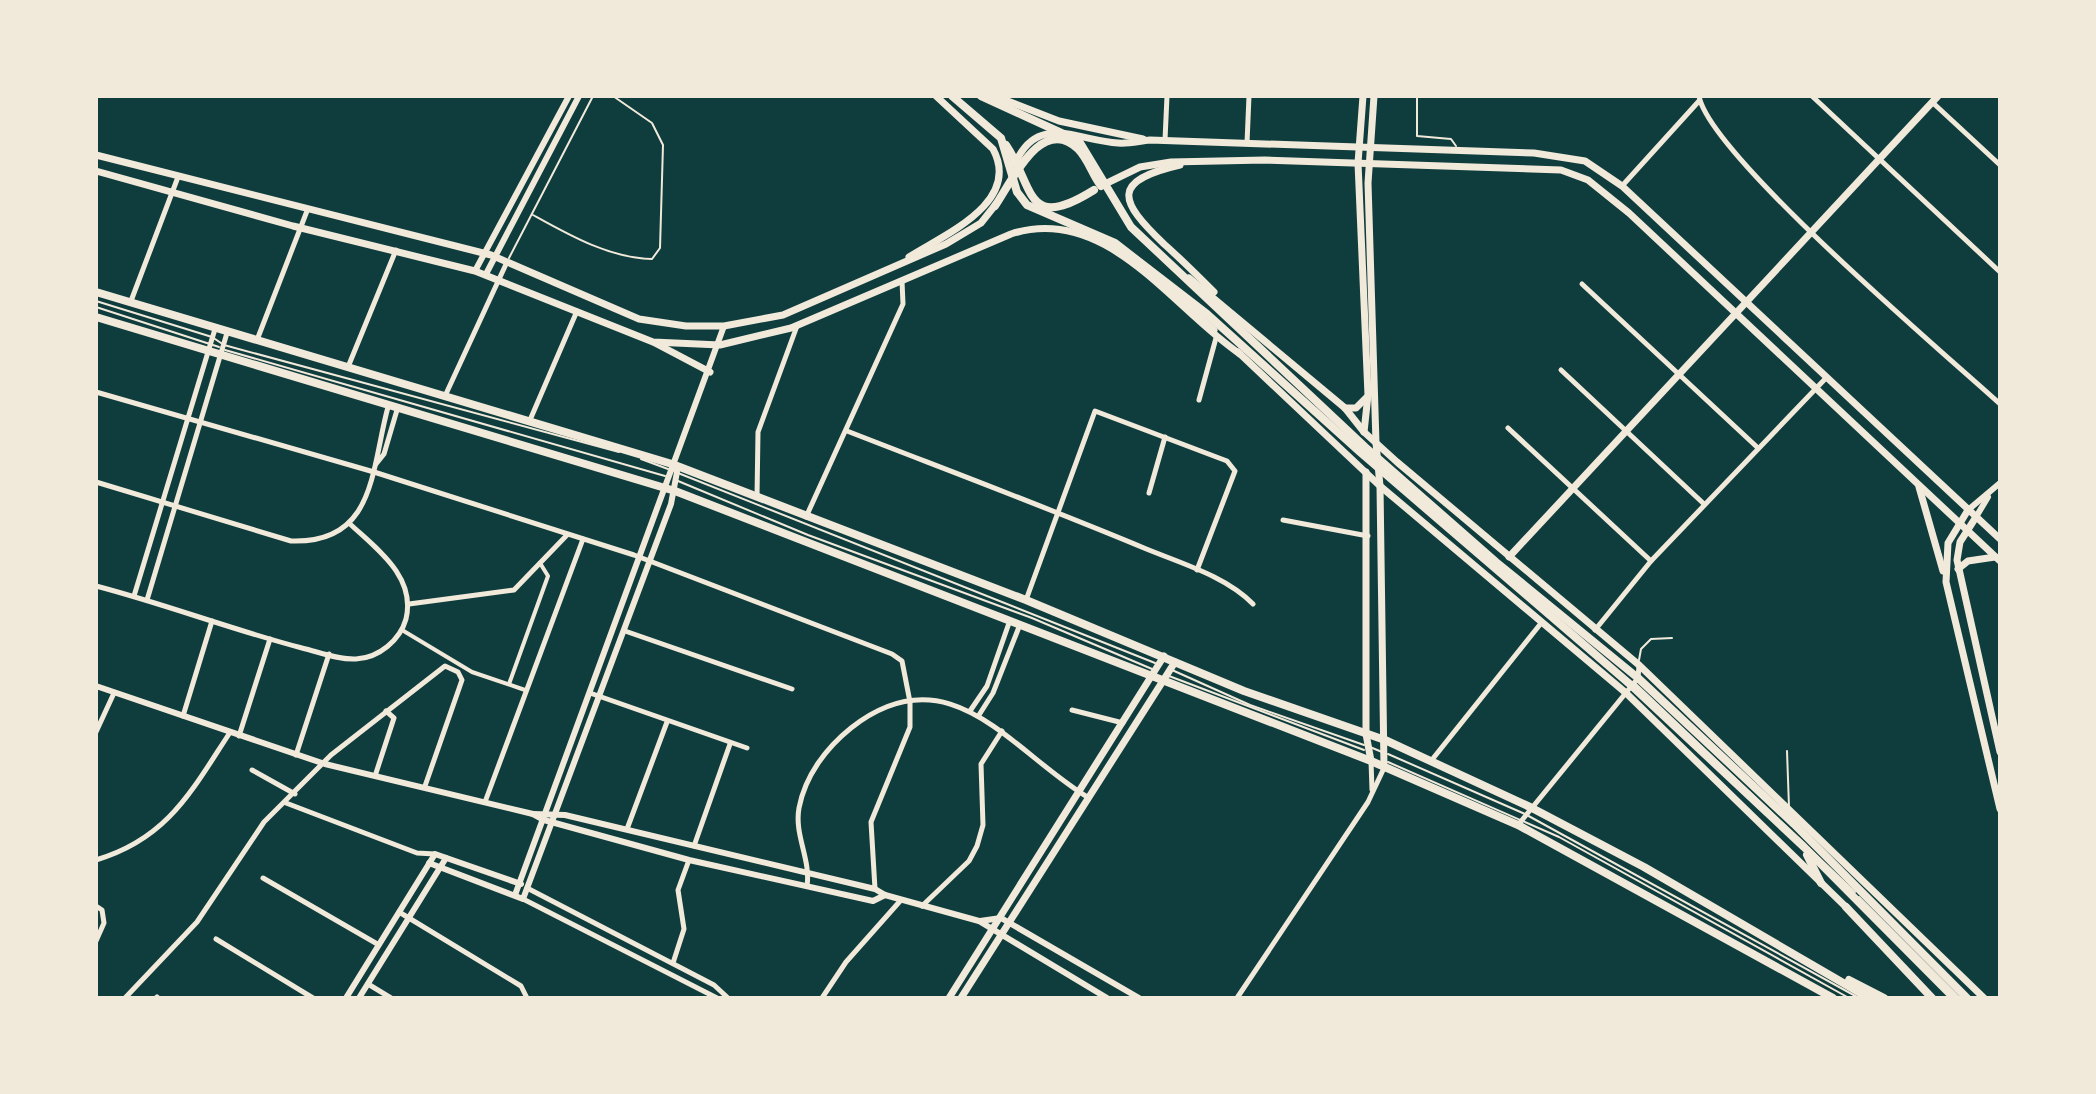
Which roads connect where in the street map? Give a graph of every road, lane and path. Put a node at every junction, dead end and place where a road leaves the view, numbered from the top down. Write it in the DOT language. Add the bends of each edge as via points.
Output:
graph roads {
  1 [pos="569,96"];
  2 [pos="579,96"];
  3 [pos="593,96"];
  4 [pos="613,96"];
  5 [pos="936,96"];
  6 [pos="952,96"];
  7 [pos="981,96"];
  8 [pos="1167,96"];
  9 [pos="1249,96"];
  10 [pos="1363,96"];
  11 [pos="1374,96"];
  12 [pos="1417,96"];
  13 [pos="1812,96"];
  14 [pos="1699,98"];
  15 [pos="992,99"];
  16 [pos="1935,99"];
  17 [pos="1001,138"];
  18 [pos="1150,140"];
  19 [pos="1165,141"];
  20 [pos="1247,143"];
  21 [pos="1363,148"];
  22 [pos="1460,152"];
  23 [pos="96,155"];
  24 [pos="1880,158"];
  25 [pos="1191,163"];
  26 [pos="1358,163"];
  27 [pos="1368,164"];
  28 [pos="2000,165"];
  29 [pos="96,171"];
  30 [pos="178,177"];
  31 [pos="1622,186"];
  32 [pos="1094,190"];
  33 [pos="172,192"];
  34 [pos="1110,195"];
  35 [pos="1638,201"];
  36 [pos="995,206"];
  37 [pos="307,211"];
  38 [pos="1629,213"];
  39 [pos="533,215"];
  40 [pos="300,228"];
  41 [pos="1811,231"];
  42 [pos="396,250"];
  43 [pos="484,253"];
  44 [pos="496,257"];
  45 [pos="507,262"];
  46 [pos="894,266"];
  47 [pos="475,271"];
  48 [pos="2000,272"];
  49 [pos="486,274"];
  50 [pos="1184,274"];
  51 [pos="500,279"];
  52 [pos="902,280"];
  53 [pos="1582,284"];
  54 [pos="1170,287"];
  55 [pos="96,292"];
  56 [pos="96,301"];
  57 [pos="130,302"];
  58 [pos="1744,303"];
  59 [pos="96,307"];
  60 [pos="577,311"];
  61 [pos="1734,313"];
  62 [pos="96,317"];
  63 [pos="1240,320"];
  64 [pos="724,326"];
  65 [pos="797,326"];
  66 [pos="227,333"];
  67 [pos="1216,338"];
  68 [pos="212,340"];
  69 [pos="256,341"];
  70 [pos="653,342"];
  71 [pos="720,345"];
  72 [pos="222,350"];
  73 [pos="1240,354"];
  74 [pos="348,367"];
  75 [pos="1561,370"];
  76 [pos="710,372"];
  77 [pos="1679,375"];
  78 [pos="1826,378"];
  79 [pos="1815,389"];
  80 [pos="96,392"];
  81 [pos="1368,395"];
  82 [pos="445,396"];
  83 [pos="1199,400"];
  84 [pos="2000,404"];
  85 [pos="393,408"];
  86 [pos="1345,408"];
  87 [pos="188,418"];
  88 [pos="529,421"];
  89 [pos="199,422"];
  90 [pos="1508,428"];
  91 [pos="847,431"];
  92 [pos="1364,432"];
  93 [pos="1625,432"];
  94 [pos="1165,437"];
  95 [pos="1376,443"];
  96 [pos="1758,448"];
  97 [pos="1365,452"];
  98 [pos="1378,462"];
  99 [pos="375,469"];
  100 [pos="1366,472"];
  101 [pos="673,473"];
  102 [pos="96,482"];
  103 [pos="2000,483"];
  104 [pos="1918,485"];
  105 [pos="1380,486"];
  106 [pos="665,487"];
  107 [pos="1571,489"];
  108 [pos="675,491"];
  109 [pos="1992,491"];
  110 [pos="1149,493"];
  111 [pos="757,497"];
  112 [pos="163,502"];
  113 [pos="1704,504"];
  114 [pos="173,506"];
  115 [pos="1968,510"];
  116 [pos="1056,511"];
  117 [pos="806,517"];
  118 [pos="1976,517"];
  119 [pos="1283,520"];
  120 [pos="1958,522"];
  121 [pos="350,524"];
  122 [pos="1967,530"];
  123 [pos="567,535"];
  124 [pos="1369,536"];
  125 [pos="583,539"];
  126 [pos="2000,539"];
  127 [pos="639,557"];
  128 [pos="1509,557"];
  129 [pos="1998,559"];
  130 [pos="650,561"];
  131 [pos="1651,561"];
  132 [pos="540,563"];
  133 [pos="1958,569"];
  134 [pos="1197,570"];
  135 [pos="1946,582"];
  136 [pos="96,586"];
  137 [pos="134,596"];
  138 [pos="147,600"];
  139 [pos="1026,600"];
  140 [pos="409,604"];
  141 [pos="1253,604"];
  142 [pos="212,621"];
  143 [pos="1542,622"];
  144 [pos="1014,625"];
  145 [pos="402,630"];
  146 [pos="1594,630"];
  147 [pos="625,631"];
  148 [pos="1672,638"];
  149 [pos="270,639"];
  150 [pos="329,654"];
  151 [pos="1639,665"];
  152 [pos="454,666"];
  153 [pos="1158,667"];
  154 [pos="1169,672"];
  155 [pos="509,684"];
  156 [pos="1633,685"];
  157 [pos="96,686"];
  158 [pos="792,689"];
  159 [pos="525,690"];
  160 [pos="114,693"];
  161 [pos="590,693"];
  162 [pos="601,697"];
  163 [pos="910,702"];
  164 [pos="2000,705"];
  165 [pos="1989,708"];
  166 [pos="1072,710"];
  167 [pos="386,711"];
  168 [pos="970,711"];
  169 [pos="979,715"];
  170 [pos="183,717"];
  171 [pos="667,721"];
  172 [pos="1124,723"];
  173 [pos="1002,731"];
  174 [pos="96,732"];
  175 [pos="229,734"];
  176 [pos="1366,734"];
  177 [pos="239,737"];
  178 [pos="1385,740"];
  179 [pos="730,744"];
  180 [pos="747,748"];
  181 [pos="1787,751"];
  182 [pos="2000,752"];
  183 [pos="1369,753"];
  184 [pos="296,755"];
  185 [pos="1384,760"];
  186 [pos="1431,761"];
  187 [pos="325,764"];
  188 [pos="252,770"];
  189 [pos="376,773"];
  190 [pos="425,786"];
  191 [pos="1080,793"];
  192 [pos="295,794"];
  193 [pos="1089,798"];
  194 [pos="1999,798"];
  195 [pos="485,802"];
  196 [pos="1368,802"];
  197 [pos="286,803"];
  198 [pos="2000,809"];
  199 [pos="547,812"];
  200 [pos="1790,813"];
  201 [pos="533,814"];
  202 [pos="556,814"];
  203 [pos="1524,816"];
  204 [pos="544,820"];
  205 [pos="552,823"];
  206 [pos="1794,824"];
  207 [pos="627,829"];
  208 [pos="1798,835"];
  209 [pos="694,846"];
  210 [pos="1804,847"];
  211 [pos="417,853"];
  212 [pos="435,854"];
  213 [pos="446,858"];
  214 [pos="96,860"];
  215 [pos="689,860"];
  216 [pos="429,863"];
  217 [pos="440,867"];
  218 [pos="809,873"];
  219 [pos="263,878"];
  220 [pos="1821,883"];
  221 [pos="519,884"];
  222 [pos="807,886"];
  223 [pos="527,888"];
  224 [pos="875,889"];
  225 [pos="515,895"];
  226 [pos="885,895"];
  227 [pos="523,899"];
  228 [pos="901,900"];
  229 [pos="96,906"];
  230 [pos="922,906"];
  231 [pos="1846,907"];
  232 [pos="399,912"];
  233 [pos="408,918"];
  234 [pos="1005,920"];
  235 [pos="979,921"];
  236 [pos="1725,922"];
  237 [pos="993,929"];
  238 [pos="1756,930"];
  239 [pos="1001,934"];
  240 [pos="216,939"];
  241 [pos="96,941"];
  242 [pos="379,945"];
  243 [pos="673,963"];
  244 [pos="368,984"];
  245 [pos="723,992"];
  246 [pos="125,998"];
  247 [pos="313,998"];
  248 [pos="346,998"];
  249 [pos="359,998"];
  250 [pos="391,998"];
  251 [pos="527,998"];
  252 [pos="718,998"];
  253 [pos="728,998"];
  254 [pos="822,998"];
  255 [pos="949,998"];
  256 [pos="961,998"];
  257 [pos="1107,998"];
  258 [pos="1139,998"];
  259 [pos="1237,998"];
  260 [pos="1833,998"];
  261 [pos="1849,998"];
  262 [pos="1859,998"];
  263 [pos="1869,998"];
  264 [pos="1884,998"];
  265 [pos="1932,998"];
  266 [pos="1954,998"];
  267 [pos="1960,998"];
  268 [pos="1967,998"];
  269 [pos="1984,998"];
  1 -- 43 [label="street"];
  2 -- 44 [label="street"];
  3 -- 39 [label="lane"];
  4 -- 39 [label="lane" via="652,123 663,145 657,255 627,256 580,240"];
  5 -- 46 [label="main road" via="993,149 998,180 984,205 961,227"];
  6 -- 17 [label="main road"];
  7 -- 15 [label="main road"];
  8 -- 19 [label="street"];
  9 -- 20 [label="street"];
  10 -- 21 [label="main road"];
  11 -- 21 [label="main road"];
  12 -- 22 [label="lane" via="1417,136 1451,139"];
  13 -- 24 [label="street"];
  14 -- 31 [label="street"];
  14 -- 41 [label="street" via="1712,126"];
  15 -- 18 [label="main road" via="1073,125"];
  15 -- 34 [label="main road" via="1076,138"];
  16 -- 24 [label="main road"];
  16 -- 28 [label="street"];
  17 -- 32 [label="main road" via="1037,202 1061,207"];
  17 -- 54 [label="main road" via="1024,201 1125,249"];
  18 -- 19 [label="main road"];
  18 -- 36 [label="main road" via="1119,143 1060,133 1040,135 1019,153"];
  19 -- 20 [label="main road"];
  20 -- 21 [label="main road"];
  21 -- 22 [label="main road"];
  21 -- 26 [label="main road"];
  21 -- 27 [label="main road"];
  22 -- 31 [label="main road" via="1572,157"];
  23 -- 30 [label="main road"];
  24 -- 41 [label="main road"];
  24 -- 48 [label="street"];
  25 -- 26 [label="main road"];
  25 -- 32 [label="main road" via="1151,164"];
  25 -- 63 [label="main road" via="1138,179 1129,191 1129,206"];
  26 -- 27 [label="main road"];
  26 -- 81 [label="main road"];
  27 -- 38 [label="main road" via="1561,170 1588,180"];
  27 -- 95 [label="main road"];
  29 -- 33 [label="main road"];
  30 -- 33 [label="street"];
  30 -- 37 [label="main road"];
  31 -- 35 [label="main road"];
  33 -- 40 [label="main road"];
  33 -- 57 [label="street"];
  34 -- 36 [label="main road" via="1080,152 1061,140 1037,145"];
  34 -- 50 [label="main road" via="1131,227"];
  35 -- 38 [label="main road"];
  35 -- 58 [label="main road"];
  36 -- 46 [label="main road" via="973,229"];
  37 -- 40 [label="street"];
  37 -- 43 [label="main road"];
  38 -- 61 [label="main road"];
  39 -- 45 [label="lane"];
  40 -- 42 [label="main road"];
  40 -- 69 [label="street"];
  41 -- 58 [label="main road"];
  41 -- 84 [label="street"];
  42 -- 47 [label="main road"];
  42 -- 74 [label="street"];
  43 -- 44 [label="main road"];
  43 -- 47 [label="street"];
  44 -- 45 [label="main road"];
  44 -- 49 [label="street"];
  45 -- 51 [label="street"];
  45 -- 64 [label="main road" via="639,319"];
  46 -- 64 [label="main road" via="783,315"];
  47 -- 49 [label="main road"];
  49 -- 51 [label="main road"];
  50 -- 63 [label="main road"];
  50 -- 97 [label="main road"];
  51 -- 60 [label="main road"];
  51 -- 82 [label="street"];
  52 -- 65 [label="main road"];
  52 -- 67 [label="main road" via="1023,230 1049,226 1101,242 1124,256"];
  52 -- 91 [label="street" via="903,304"];
  53 -- 77 [label="street"];
  54 -- 73 [label="main road"];
  54 -- 97 [label="main road"];
  55 -- 57 [label="main road"];
  56 -- 68 [label="lane"];
  57 -- 68 [label="main road"];
  58 -- 61 [label="main road"];
  58 -- 78 [label="main road"];
  59 -- 68 [label="lane"];
  60 -- 70 [label="main road"];
  60 -- 88 [label="street"];
  61 -- 77 [label="main road"];
  61 -- 79 [label="main road"];
  62 -- 68 [label="main road"];
  63 -- 86 [label="main road"];
  64 -- 71 [label="street"];
  65 -- 71 [label="main road"];
  65 -- 111 [label="street" via="758,432"];
  66 -- 68 [label="main road"];
  66 -- 69 [label="main road"];
  66 -- 72 [label="street"];
  67 -- 73 [label="main road"];
  67 -- 83 [label="street"];
  68 -- 72 [label="main road"];
  68 -- 72 [label="lane"];
  68 -- 87 [label="street"];
  69 -- 74 [label="main road"];
  70 -- 71 [label="main road"];
  70 -- 76 [label="main road"];
  71 -- 76 [label="street"];
  72 -- 85 [label="main road"];
  72 -- 89 [label="street"];
  72 -- 101 [label="lane"];
  72 -- 101 [label="lane" via="606,449"];
  73 -- 100 [label="main road"];
  74 -- 82 [label="main road"];
  75 -- 93 [label="street"];
  76 -- 101 [label="street"];
  77 -- 93 [label="main road"];
  77 -- 96 [label="street"];
  78 -- 79 [label="street"];
  78 -- 115 [label="main road"];
  79 -- 96 [label="street"];
  79 -- 104 [label="main road"];
  80 -- 87 [label="street"];
  81 -- 86 [label="main road" via="1356,408"];
  81 -- 92 [label="main road"];
  82 -- 88 [label="main road"];
  85 -- 99 [label="street" via="376,450"];
  85 -- 106 [label="main road"];
  86 -- 92 [label="main road"];
  87 -- 89 [label="street"];
  87 -- 112 [label="street"];
  88 -- 101 [label="main road"];
  89 -- 99 [label="street"];
  89 -- 114 [label="street"];
  90 -- 107 [label="street"];
  91 -- 116 [label="street"];
  91 -- 117 [label="street"];
  92 -- 95 [label="main road"];
  92 -- 97 [label="main road"];
  93 -- 107 [label="main road"];
  93 -- 113 [label="street"];
  94 -- 110 [label="street"];
  94 -- 116 [label="street" via="1095,411"];
  94 -- 134 [label="street" via="1227,461 1235,471"];
  95 -- 98 [label="main road"];
  95 -- 128 [label="main road"];
  96 -- 113 [label="street"];
  97 -- 98 [label="main road"];
  97 -- 100 [label="main road"];
  98 -- 105 [label="main road"];
  98 -- 156 [label="main road"];
  99 -- 121 [label="street" via="364,503"];
  99 -- 123 [label="street"];
  100 -- 105 [label="main road"];
  100 -- 124 [label="main road"];
  101 -- 106 [label="street"];
  101 -- 108 [label="street"];
  101 -- 111 [label="main road"];
  101 -- 153 [label="lane"];
  101 -- 153 [label="lane" via="808,535"];
  102 -- 112 [label="street"];
  103 -- 109 [label="street"];
  104 -- 120 [label="main road"];
  104 -- 135 [label="main road"];
  105 -- 143 [label="main road"];
  105 -- 178 [label="main road"];
  106 -- 108 [label="main road"];
  106 -- 127 [label="street"];
  107 -- 128 [label="main road"];
  107 -- 131 [label="street"];
  108 -- 130 [label="street"];
  108 -- 144 [label="main road"];
  109 -- 115 [label="street"];
  109 -- 118 [label="street"];
  111 -- 117 [label="main road"];
  112 -- 114 [label="street"];
  112 -- 137 [label="street"];
  113 -- 131 [label="street"];
  114 -- 121 [label="street" via="291,541 334,536"];
  114 -- 138 [label="street"];
  115 -- 118 [label="main road"];
  115 -- 120 [label="main road"];
  116 -- 134 [label="street"];
  116 -- 139 [label="street"];
  117 -- 139 [label="main road"];
  118 -- 122 [label="main road"];
  118 -- 126 [label="main road"];
  119 -- 124 [label="street"];
  120 -- 122 [label="main road"];
  120 -- 135 [label="main road" via="1948,543"];
  121 -- 140 [label="street" via="388,560 404,582"];
  122 -- 129 [label="main road"];
  122 -- 133 [label="main road" via="1957,551"];
  123 -- 125 [label="street"];
  123 -- 132 [label="street"];
  124 -- 176 [label="main road"];
  125 -- 127 [label="street"];
  125 -- 159 [label="street"];
  127 -- 130 [label="street"];
  127 -- 161 [label="street"];
  128 -- 146 [label="main road"];
  129 -- 133 [label="main road" via="1968,561"];
  130 -- 147 [label="street"];
  130 -- 163 [label="street" via="892,654 902,661"];
  131 -- 146 [label="street"];
  132 -- 140 [label="street" via="514,590"];
  132 -- 155 [label="street" via="548,576"];
  133 -- 165 [label="main road"];
  134 -- 141 [label="street"];
  135 -- 194 [label="main road"];
  136 -- 137 [label="street"];
  137 -- 138 [label="street"];
  138 -- 142 [label="street"];
  139 -- 153 [label="main road"];
  140 -- 145 [label="street"];
  142 -- 149 [label="street"];
  142 -- 170 [label="street"];
  143 -- 156 [label="main road"];
  143 -- 186 [label="street"];
  144 -- 153 [label="main road"];
  144 -- 168 [label="street"];
  144 -- 169 [label="street" via="993,693"];
  145 -- 150 [label="street" via="379,652 357,659"];
  145 -- 152 [label="street"];
  146 -- 151 [label="main road"];
  147 -- 158 [label="street"];
  147 -- 162 [label="street"];
  148 -- 151 [label="lane" via="1645,643"];
  149 -- 150 [label="street"];
  149 -- 177 [label="street"];
  150 -- 184 [label="street"];
  151 -- 156 [label="street"];
  151 -- 200 [label="main road"];
  152 -- 155 [label="street"];
  152 -- 167 [label="street" via="445,666"];
  152 -- 190 [label="street" via="462,680"];
  153 -- 154 [label="main road"];
  153 -- 154 [label="main road"];
  153 -- 172 [label="main road"];
  154 -- 176 [label="main road"];
  154 -- 183 [label="lane"];
  154 -- 183 [label="main road" via="1310,741"];
  154 -- 193 [label="main road"];
  155 -- 159 [label="street"];
  156 -- 203 [label="street"];
  156 -- 206 [label="main road"];
  156 -- 208 [label="lane"];
  156 -- 210 [label="main road"];
  156 -- 220 [label="main road"];
  157 -- 160 [label="street"];
  159 -- 195 [label="street"];
  160 -- 170 [label="street"];
  160 -- 174 [label="street"];
  161 -- 162 [label="street"];
  161 -- 199 [label="street"];
  162 -- 171 [label="street"];
  162 -- 202 [label="street"];
  163 -- 168 [label="street" via="955,703"];
  163 -- 218 [label="street" via="857,723 823,755 811,775 798,824"];
  163 -- 224 [label="street" via="910,727 871,822"];
  164 -- 165 [label="street"];
  165 -- 182 [label="main road"];
  166 -- 172 [label="street"];
  167 -- 187 [label="street"];
  167 -- 189 [label="street" via="394,718"];
  168 -- 169 [label="street"];
  169 -- 173 [label="street"];
  170 -- 175 [label="street"];
  171 -- 179 [label="street"];
  171 -- 207 [label="street"];
  172 -- 191 [label="main road"];
  173 -- 191 [label="street"];
  173 -- 230 [label="street" via="981,764 983,825 977,846 962,869"];
  175 -- 177 [label="street"];
  175 -- 214 [label="street" via="167,822 125,852"];
  176 -- 178 [label="main road"];
  176 -- 183 [label="main road"];
  177 -- 184 [label="street"];
  178 -- 185 [label="main road"];
  178 -- 186 [label="main road"];
  179 -- 180 [label="street"];
  179 -- 209 [label="street"];
  181 -- 200 [label="lane"];
  183 -- 185 [label="main road"];
  183 -- 185 [label="lane"];
  183 -- 196 [label="street" via="1374,784"];
  184 -- 187 [label="street"];
  185 -- 196 [label="street"];
  185 -- 203 [label="main road"];
  185 -- 203 [label="lane"];
  186 -- 203 [label="main road"];
  187 -- 189 [label="street"];
  187 -- 192 [label="street"];
  188 -- 192 [label="street"];
  189 -- 190 [label="street"];
  190 -- 195 [label="street"];
  191 -- 193 [label="street"];
  191 -- 234 [label="main road"];
  192 -- 197 [label="street"];
  193 -- 234 [label="main road"];
  194 -- 198 [label="main road"];
  195 -- 201 [label="street"];
  196 -- 259 [label="street"];
  197 -- 211 [label="street"];
  197 -- 246 [label="street" via="262,825 197,922"];
  199 -- 201 [label="street"];
  199 -- 202 [label="street"];
  199 -- 204 [label="street"];
  200 -- 206 [label="lane"];
  200 -- 269 [label="main road"];
  201 -- 204 [label="street"];
  202 -- 205 [label="street"];
  202 -- 207 [label="street"];
  203 -- 236 [label="lane"];
  203 -- 238 [label="main road"];
  203 -- 260 [label="main road"];
  203 -- 261 [label="lane"];
  204 -- 205 [label="street"];
  204 -- 221 [label="street"];
  205 -- 215 [label="street"];
  205 -- 223 [label="street"];
  206 -- 208 [label="lane"];
  206 -- 268 [label="main road"];
  207 -- 209 [label="street"];
  208 -- 267 [label="lane"];
  209 -- 218 [label="street"];
  210 -- 220 [label="main road"];
  210 -- 266 [label="main road"];
  211 -- 212 [label="street"];
  211 -- 216 [label="street"];
  212 -- 213 [label="street"];
  212 -- 216 [label="street"];
  213 -- 217 [label="street"];
  213 -- 221 [label="street"];
  215 -- 222 [label="street"];
  215 -- 243 [label="street" via="678,890 684,929"];
  216 -- 217 [label="street"];
  216 -- 232 [label="street"];
  217 -- 225 [label="street"];
  217 -- 233 [label="street"];
  218 -- 222 [label="street"];
  218 -- 224 [label="street"];
  219 -- 242 [label="street"];
  220 -- 231 [label="main road"];
  221 -- 223 [label="street"];
  221 -- 225 [label="street"];
  222 -- 226 [label="street" via="873,901"];
  223 -- 227 [label="street"];
  223 -- 243 [label="street"];
  224 -- 226 [label="street"];
  225 -- 227 [label="street"];
  226 -- 228 [label="street"];
  227 -- 252 [label="street"];
  228 -- 230 [label="street"];
  228 -- 254 [label="street"];
  229 -- 241 [label="street" via="104,923"];
  230 -- 235 [label="street"];
  231 -- 265 [label="main road"];
  232 -- 233 [label="street"];
  232 -- 242 [label="street"];
  233 -- 244 [label="street"];
  233 -- 251 [label="street" via="521,986"];
  234 -- 235 [label="street"];
  234 -- 237 [label="main road"];
  234 -- 239 [label="main road"];
  234 -- 258 [label="street"];
  235 -- 237 [label="street"];
  236 -- 238 [label="lane"];
  236 -- 262 [label="lane"];
  237 -- 239 [label="street"];
  237 -- 255 [label="main road"];
  238 -- 263 [label="main road"];
  238 -- 264 [label="main road"];
  239 -- 256 [label="main road"];
  239 -- 257 [label="street"];
  240 -- 247 [label="street"];
  242 -- 248 [label="street"];
  243 -- 245 [label="street"];
  244 -- 249 [label="street"];
  244 -- 250 [label="street"];
  245 -- 252 [label="street"];
  245 -- 253 [label="street"];
}
